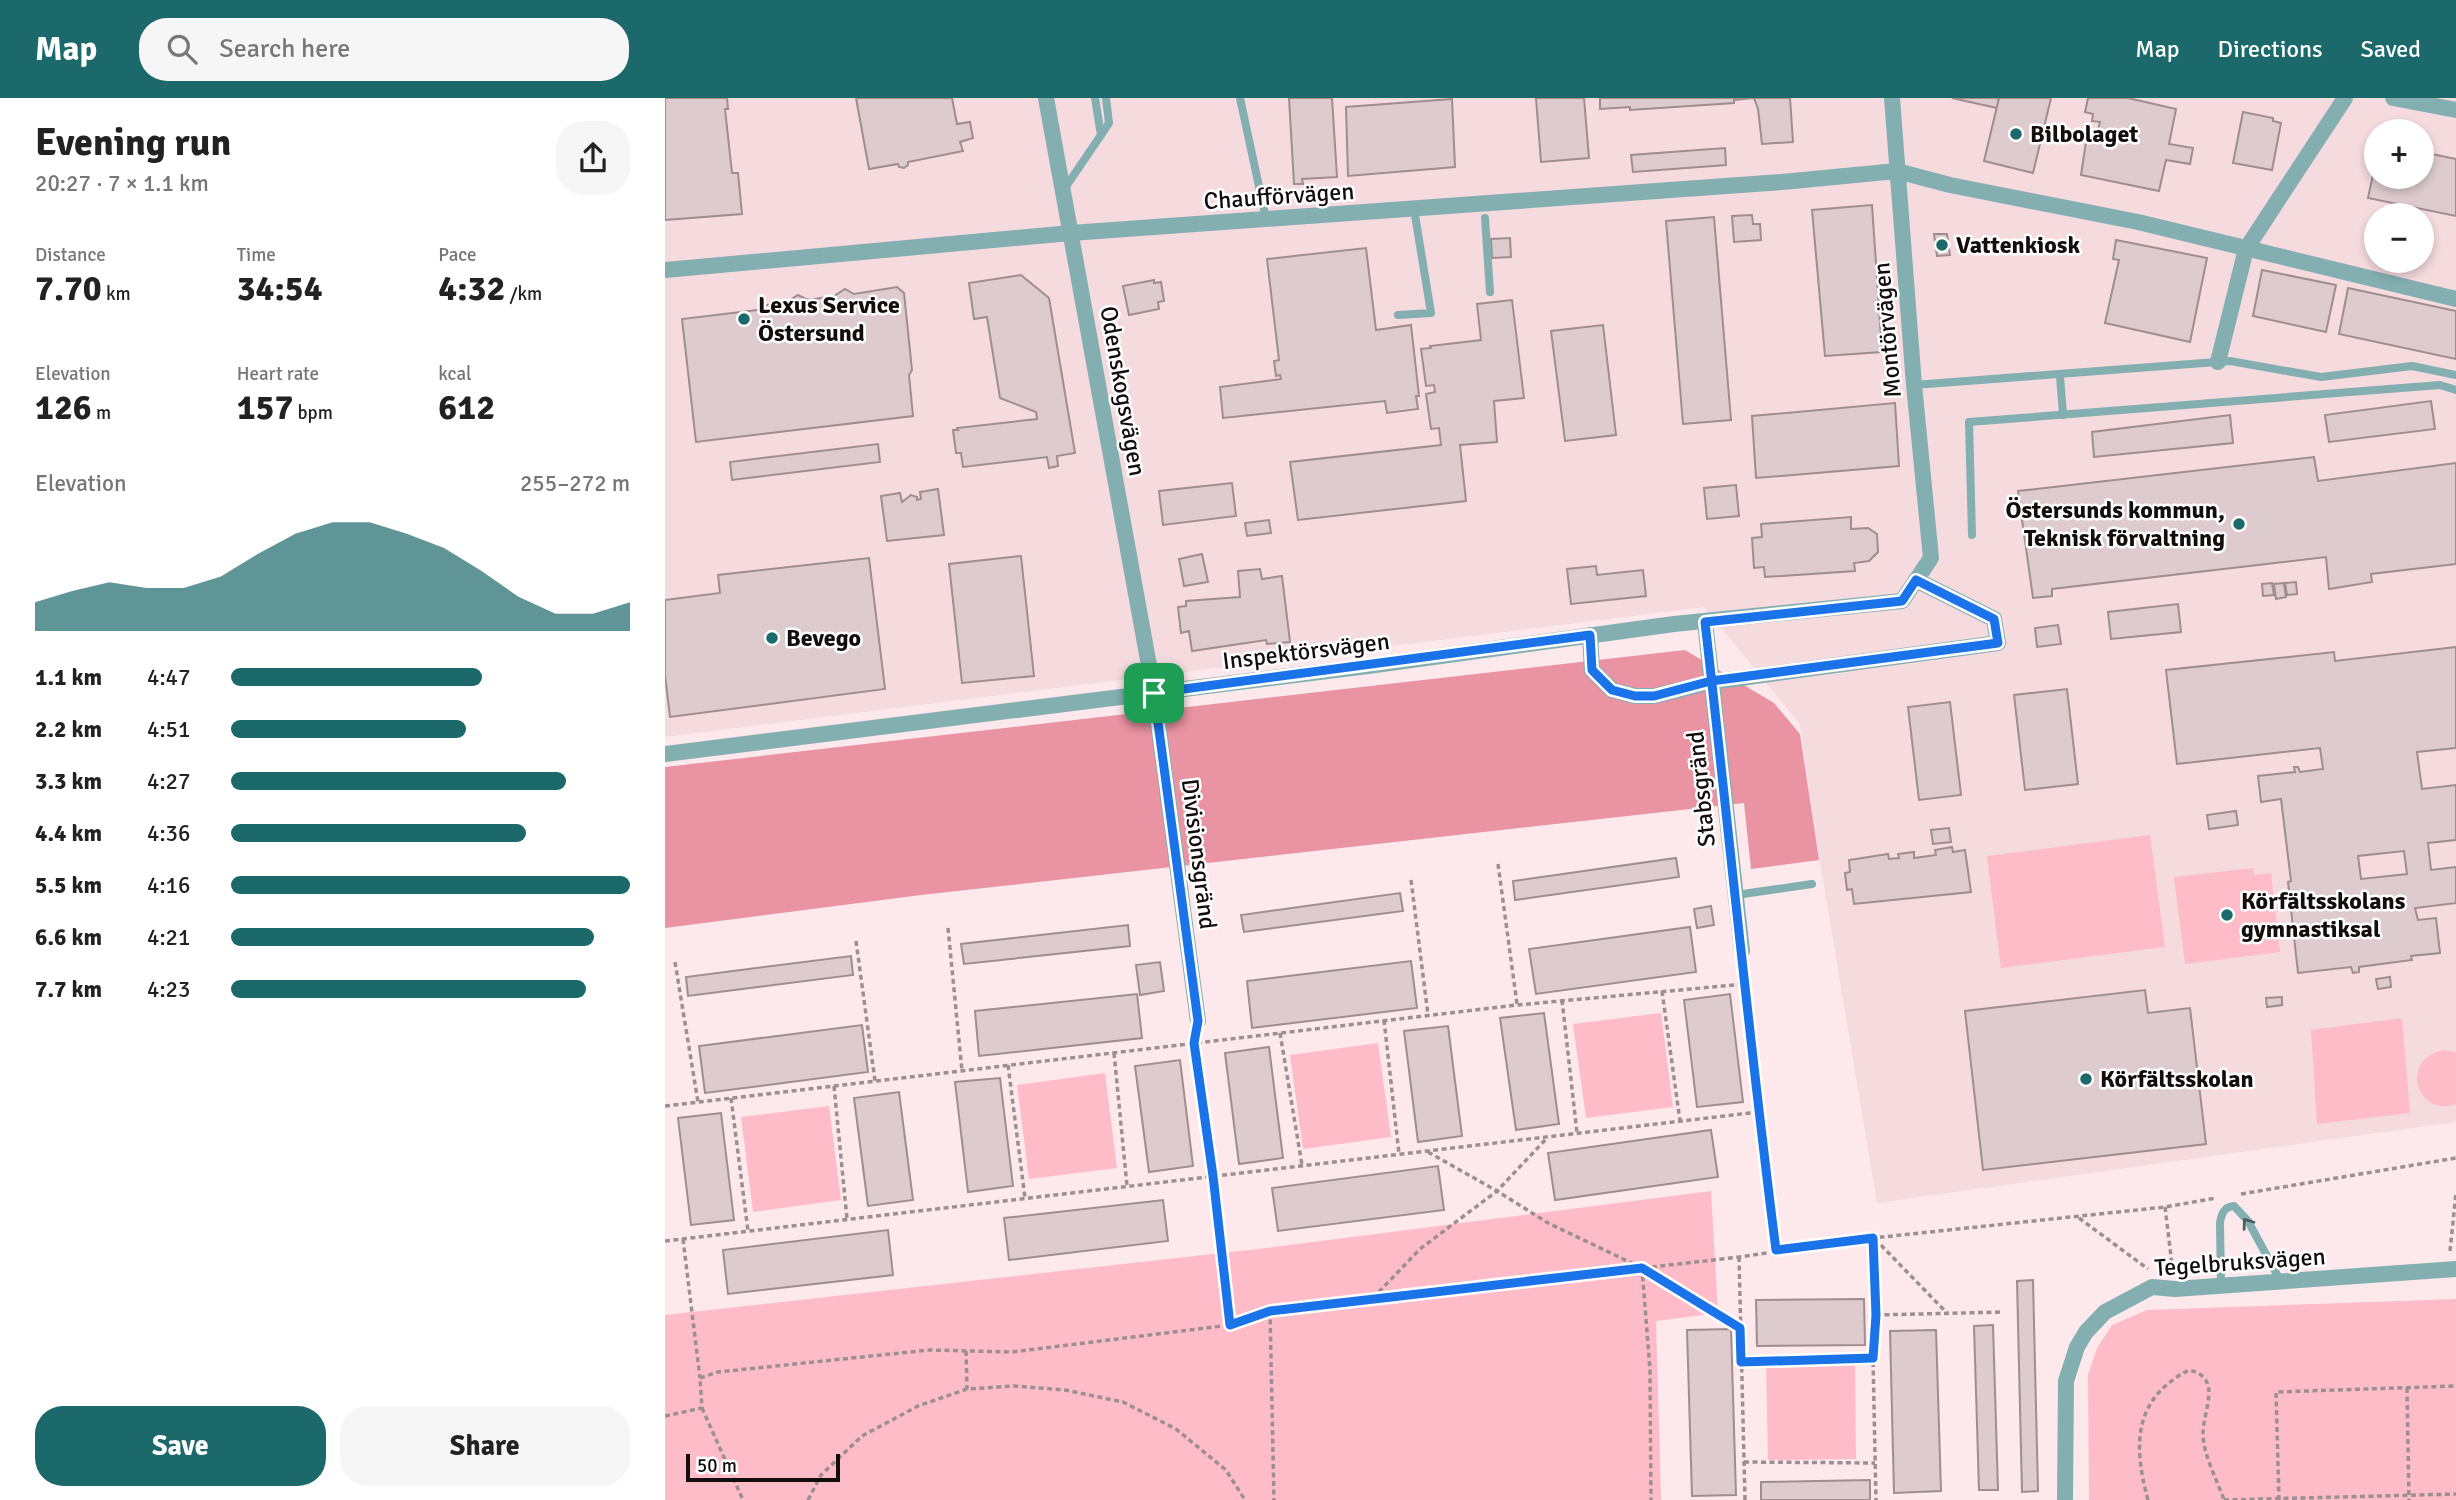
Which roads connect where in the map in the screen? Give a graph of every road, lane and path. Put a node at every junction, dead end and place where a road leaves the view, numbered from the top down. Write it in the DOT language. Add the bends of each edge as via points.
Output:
graph roads {
  1 [pos="1046,98"];
  2 [pos="1095,98"];
  3 [pos="1106,98"];
  4 [pos="1240,98"];
  5 [pos="1892,98"];
  6 [pos="2345,98"];
  7 [pos="2393,98"];
  8 [pos="2456,110"];
  9 [pos="1101,135"];
  10 [pos="1897,171"];
  11 [pos="1063,190"];
  12 [pos="1415,209"];
  13 [pos="1485,218"];
  14 [pos="1266,219"];
  15 [pos="1071,233"];
  16 [pos="2246,248"];
  17 [pos="665,270"];
  18 [pos="1490,292"];
  19 [pos="2456,299"];
  20 [pos="1398,315"];
  21 [pos="2218,362"];
  22 [pos="2456,375"];
  23 [pos="2060,376"];
  24 [pos="1914,386"];
  25 [pos="2456,390"];
  26 [pos="2063,415"];
  27 [pos="1972,535"];
  28 [pos="1931,558"];
  29 [pos="1916,580"];
  30 [pos="1705,622"];
  31 [pos="1590,635"];
  32 [pos="1711,681"];
  33 [pos="1154,693"];
  34 [pos="665,754"];
  35 [pos="1498,864"];
  36 [pos="1411,880"];
  37 [pos="1812,884"];
  38 [pos="1736,895"];
  39 [pos="948,928"];
  40 [pos="856,941"];
  41 [pos="1742,951"];
  42 [pos="675,962"];
  43 [pos="1745,984"];
  44 [pos="1662,991"];
  45 [pos="1562,1000"];
  46 [pos="1517,1004"];
  47 [pos="1428,1015"];
  48 [pos="1384,1020"];
  49 [pos="1198,1021"];
  50 [pos="1280,1033"];
  51 [pos="1194,1043"];
  52 [pos="1114,1053"];
  53 [pos="1008,1065"];
  54 [pos="962,1071"];
  55 [pos="875,1081"];
  56 [pos="834,1086"];
  57 [pos="731,1098"];
  58 [pos="698,1102"];
  59 [pos="665,1106"];
  60 [pos="1758,1112"];
  61 [pos="1681,1121"];
  62 [pos="1577,1133"];
  63 [pos="1548,1136"];
  64 [pos="1426,1151"];
  65 [pos="1399,1154"];
  66 [pos="2456,1158"];
  67 [pos="1302,1165"];
  68 [pos="1213,1176"];
  69 [pos="1127,1186"];
  70 [pos="1497,1191"];
  71 [pos="2456,1193"];
  72 [pos="2227,1197"];
  73 [pos="1025,1198"];
  74 [pos="2165,1207"];
  75 [pos="2228,1207"];
  76 [pos="2077,1217"];
  77 [pos="848,1219"];
  78 [pos="748,1231"];
  79 [pos="1873,1238"];
  80 [pos="683,1239"];
  81 [pos="665,1241"];
  82 [pos="1776,1250"];
  83 [pos="1739,1257"];
  84 [pos="2452,1263"];
  85 [pos="1642,1268"];
  86 [pos="2281,1282"];
  87 [pos="2221,1285"];
  88 [pos="2175,1289"];
  89 [pos="1372,1299"];
  90 [pos="1270,1311"];
  91 [pos="2003,1312"];
  92 [pos="1947,1314"];
  93 [pos="1876,1315"];
  94 [pos="1230,1325"];
  95 [pos="1740,1328"];
  96 [pos="966,1351"];
  97 [pos="1873,1358"];
  98 [pos="1741,1362"];
  99 [pos="700,1378"];
  100 [pos="2456,1386"];
  101 [pos="2407,1388"];
  102 [pos="967,1390"];
  103 [pos="702,1408"];
  104 [pos="665,1416"];
  105 [pos="1744,1462"];
  106 [pos="1875,1463"];
  107 [pos="2456,1494"];
  108 [pos="2409,1497"];
  109 [pos="2279,1498"];
  110 [pos="743,1500"];
  111 [pos="808,1500"];
  112 [pos="1245,1500"];
  113 [pos="1274,1500"];
  114 [pos="1651,1500"];
  115 [pos="1745,1500"];
  116 [pos="1875,1500"];
  117 [pos="2065,1500"];
  118 [pos="2148,1500"];
  119 [pos="2223,1500"];
  1 -- 11 [label="street, Odenskogsvägen"];
  2 -- 9 [label="lane"];
  3 -- 9 [label="lane" via="1109,123"];
  4 -- 14 [label="lane"];
  5 -- 10 [label="street, Montörvägen"];
  6 -- 16 [label="street"];
  7 -- 8 [label="street"];
  9 -- 11 [label="lane"];
  10 -- 12 [label="street, Chaufförvägen"];
  10 -- 16 [label="street"];
  10 -- 24 [label="street, Montörvägen"];
  11 -- 15 [label="street, Odenskogsvägen"];
  12 -- 14 [label="street, Chaufförvägen"];
  12 -- 20 [label="lane" via="1431,313"];
  13 -- 18 [label="lane"];
  14 -- 15 [label="street, Chaufförvägen"];
  15 -- 17 [label="street, Chaufförvägen"];
  15 -- 33 [label="street, Odenskogsvägen"];
  16 -- 19 [label="street"];
  16 -- 21 [label="street"];
  21 -- 22 [label="lane" via="2258,364 2321,377 2412,366"];
  21 -- 23 [label="lane"];
  23 -- 24 [label="lane"];
  23 -- 26 [label="lane"];
  24 -- 28 [label="street, Montörvägen"];
  25 -- 26 [label="lane" via="2440,385"];
  26 -- 27 [label="lane" via="1969,422"];
  28 -- 29 [label="street, Inspektörsvägen"];
  29 -- 30 [label="street, Inspektörsvägen" via="1902,601"];
  29 -- 32 [label="street" via="1994,619 1998,643"];
  30 -- 31 [label="street, Inspektörsvägen"];
  30 -- 32 [label="street, Stabsgränd"];
  31 -- 32 [label="street" via="1592,670 1612,690 1654,696"];
  31 -- 33 [label="street, Inspektörsvägen"];
  32 -- 38 [label="street, Stabsgränd"];
  33 -- 34 [label="street, Inspektörsvägen"];
  33 -- 49 [label="street, Divisionsgränd"];
  35 -- 46 [label="path"];
  36 -- 47 [label="path"];
  37 -- 38 [label="lane"];
  38 -- 41 [label="street, Stabsgränd"];
  39 -- 54 [label="path"];
  40 -- 55 [label="path"];
  41 -- 43 [label="path"];
  42 -- 58 [label="path"];
  43 -- 44 [label="path"];
  43 -- 60 [label="path"];
  44 -- 45 [label="path"];
  44 -- 61 [label="path"];
  45 -- 46 [label="path"];
  45 -- 62 [label="path"];
  46 -- 47 [label="path"];
  47 -- 48 [label="path"];
  48 -- 50 [label="path"];
  48 -- 65 [label="path"];
  49 -- 51 [label="path"];
  50 -- 51 [label="path"];
  50 -- 67 [label="path"];
  51 -- 52 [label="path"];
  51 -- 68 [label="path"];
  52 -- 53 [label="path"];
  52 -- 69 [label="path"];
  53 -- 54 [label="path"];
  53 -- 73 [label="path"];
  54 -- 55 [label="path"];
  55 -- 56 [label="path"];
  56 -- 57 [label="path"];
  56 -- 77 [label="path"];
  57 -- 58 [label="path"];
  57 -- 78 [label="path"];
  58 -- 59 [label="path"];
  60 -- 61 [label="path"];
  60 -- 82 [label="path"];
  61 -- 62 [label="path"];
  62 -- 63 [label="path"];
  63 -- 64 [label="path"];
  63 -- 70 [label="path"];
  64 -- 65 [label="path"];
  64 -- 70 [label="path"];
  65 -- 67 [label="path"];
  66 -- 72 [label="path"];
  67 -- 68 [label="path"];
  68 -- 69 [label="path"];
  68 -- 94 [label="path"];
  69 -- 73 [label="path"];
  70 -- 85 [label="path" via="1548,1223"];
  70 -- 89 [label="path" via="1420,1249"];
  71 -- 84 [label="path"];
  72 -- 74 [label="path"];
  72 -- 75 [label="lane"];
  73 -- 77 [label="path"];
  74 -- 76 [label="path"];
  74 -- 88 [label="path"];
  86 -- 75 [label="lane, one-way" via="2248,1221 2234,1206"];
  75 -- 87 [label="lane" via="2220,1222"];
  76 -- 79 [label="path"];
  76 -- 88 [label="path"];
  77 -- 78 [label="path"];
  78 -- 80 [label="path"];
  79 -- 82 [label="path"];
  79 -- 92 [label="path"];
  79 -- 93 [label="path"];
  80 -- 81 [label="path"];
  80 -- 99 [label="path"];
  82 -- 83 [label="path"];
  83 -- 85 [label="path"];
  83 -- 95 [label="path"];
  84 -- 86 [label="street, Tegelbruksvägen"];
  85 -- 89 [label="path"];
  85 -- 95 [label="path"];
  85 -- 114 [label="path" via="1650,1370"];
  86 -- 87 [label="street, Tegelbruksvägen"];
  87 -- 88 [label="street, Tegelbruksvägen"];
  88 -- 117 [label="street, Tegelbruksvägen" via="2153,1287 2105,1312 2077,1347 2066,1381"];
  89 -- 90 [label="path"];
  90 -- 94 [label="path"];
  90 -- 113 [label="path"];
  91 -- 92 [label="path"];
  92 -- 93 [label="path"];
  93 -- 97 [label="path"];
  94 -- 96 [label="path" via="1012,1352"];
  95 -- 98 [label="path"];
  96 -- 99 [label="path" via="929,1350 718,1372"];
  96 -- 102 [label="path"];
  97 -- 98 [label="path"];
  97 -- 106 [label="path"];
  98 -- 105 [label="path"];
  99 -- 103 [label="path"];
  100 -- 101 [label="path"];
  101 -- 108 [label="path"];
  101 -- 109 [label="path" via="2276,1392"];
  102 -- 111 [label="path" via="918,1406 862,1436 821,1475"];
  102 -- 112 [label="path" via="1014,1386 1123,1402 1177,1429 1226,1470"];
  103 -- 104 [label="path"];
  103 -- 110 [label="path"];
  105 -- 106 [label="path"];
  105 -- 115 [label="path"];
  106 -- 116 [label="path"];
  107 -- 108 [label="path"];
  108 -- 109 [label="path"];
  109 -- 119 [label="path"];
  118 -- 119 [label="path" via="2138,1455 2142,1422 2170,1380 2189,1370 2206,1378 2210,1394 2203,1437"];
}
